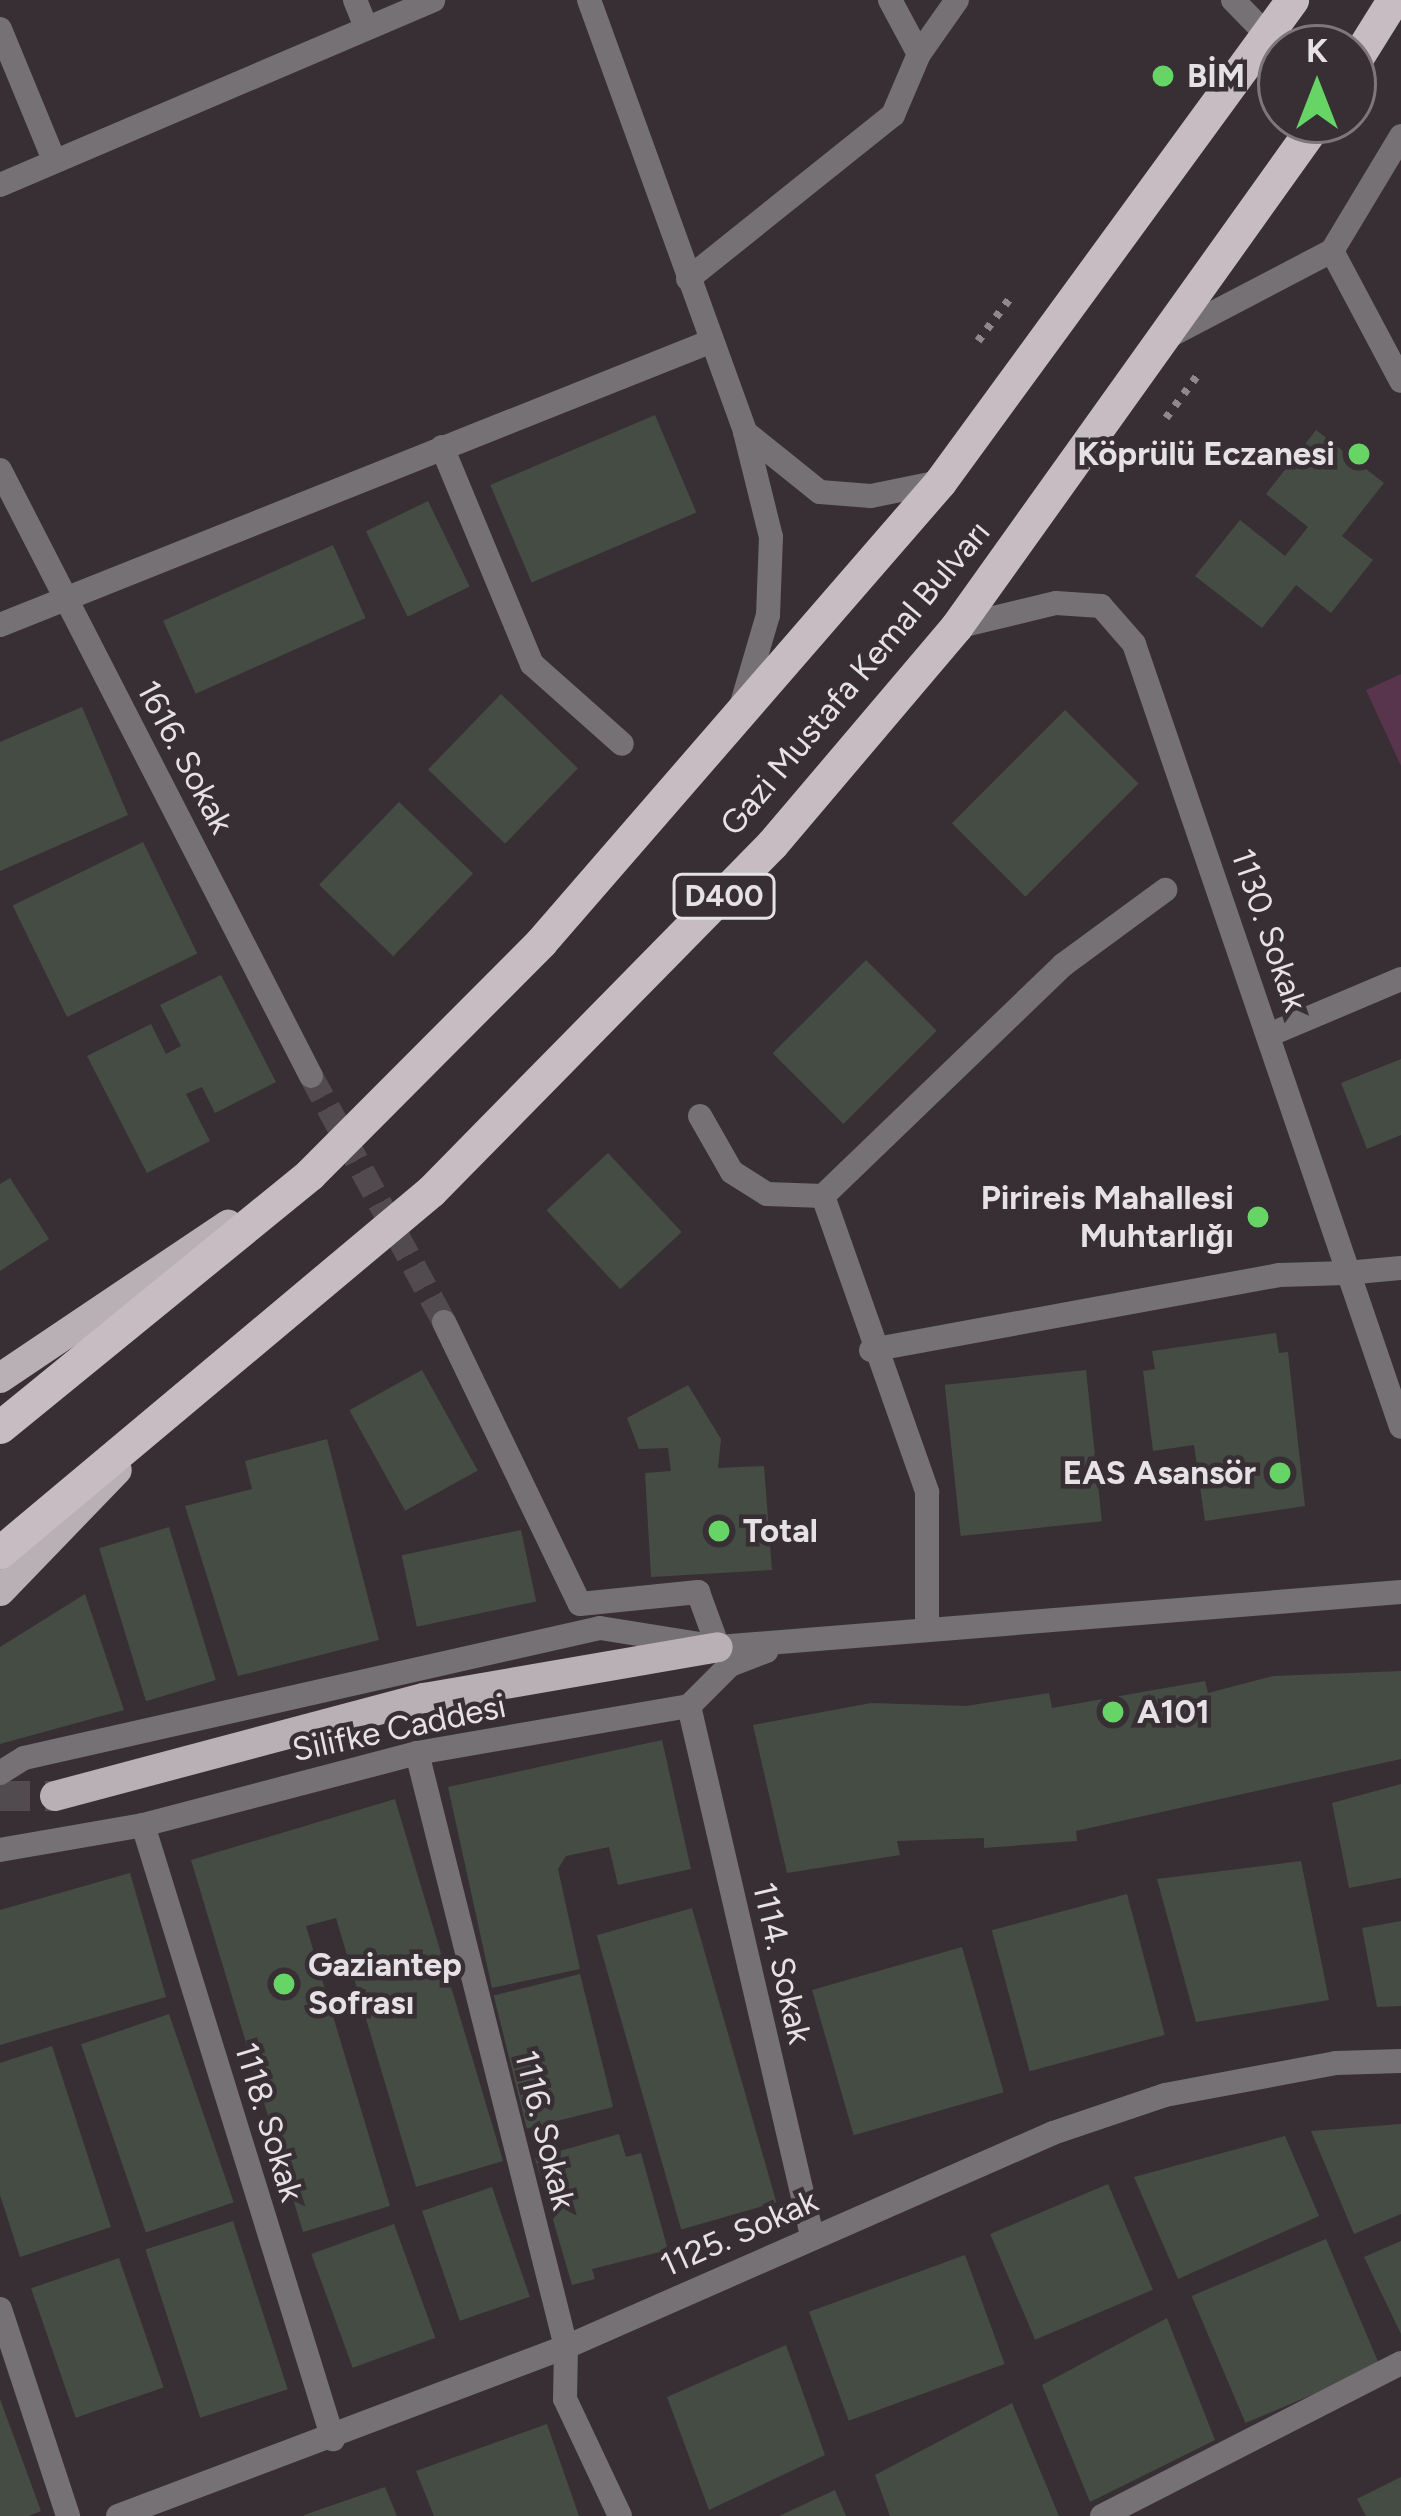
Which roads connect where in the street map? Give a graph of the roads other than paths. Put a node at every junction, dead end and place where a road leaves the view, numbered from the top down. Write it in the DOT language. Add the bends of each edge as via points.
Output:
graph roads {
  1 [pos="355,0"];
  2 [pos="434,0"];
  3 [pos="589,0"];
  4 [pos="890,0"];
  5 [pos="957,0"];
  6 [pos="1233,0"];
  7 [pos="1393,0"];
  8 [pos="1257,25"];
  9 [pos="1377,26"];
  10 [pos="366,27"];
  11 [pos="0,29"];
  12 [pos="1257,51"];
  13 [pos="919,54"];
  14 [pos="1401,136"];
  15 [pos="1302,144"];
  16 [pos="53,160"];
  17 [pos="0,185"];
  18 [pos="1333,251"];
  19 [pos="688,279"];
  20 [pos="1171,335"];
  21 [pos="707,343"];
  22 [pos="1401,381"];
  23 [pos="745,432"];
  24 [pos="442,447"];
  25 [pos="0,470"];
  26 [pos="940,482"];
  27 [pos="66,606"];
  28 [pos="0,625"];
  29 [pos="956,627"];
  30 [pos="737,722"];
  31 [pos="622,744"];
  32 [pos="1165,890"];
  33 [pos="1401,980"];
  34 [pos="1271,1034"];
  35 [pos="311,1076"];
  36 [pos="700,1116"];
  37 [pos="310,1174"];
  38 [pos="823,1196"];
  39 [pos="1401,1268"];
  40 [pos="1346,1273"];
  41 [pos="444,1322"];
  42 [pos="871,1350"];
  43 [pos="0,1378"];
  44 [pos="178,1408"];
  45 [pos="1401,1426"];
  46 [pos="0,1427"];
  47 [pos="0,1552"];
  48 [pos="0,1591"];
  49 [pos="1401,1592"];
  50 [pos="927,1629"];
  51 [pos="796,1640"];
  52 [pos="718,1647"];
  53 [pos="689,1706"];
  54 [pos="417,1753"];
  55 [pos="0,1773"];
  56 [pos="55,1796"];
  57 [pos="143,1825"];
  58 [pos="6,1843"];
  59 [pos="1401,2062"];
  60 [pos="812,2236"];
  61 [pos="0,2309"];
  62 [pos="566,2347"];
  63 [pos="1401,2363"];
  64 [pos="333,2439"];
  65 [pos="68,2516"];
  66 [pos="118,2516"];
  67 [pos="620,2516"];
  68 [pos="1102,2516"];
  1 -- 10 [label="street"];
  2 -- 10 [label="street"];
  3 -- 19 [label="street"];
  4 -- 13 [label="street"];
  5 -- 13 [label="street"];
  6 -- 8 [label="street"];
  7 -- 9 [label="highway"];
  10 -- 16 [label="street"];
  11 -- 16 [label="street"];
  12 -- 26 [label="highway, Gazi Mustafa Kemal Bulvarı / D400"];
  13 -- 19 [label="street" via="893,115"];
  14 -- 18 [label="street"];
  15 -- 20 [label="highway, Gazi Mustafa Kemal Bulvarı / D400"];
  16 -- 17 [label="street"];
  18 -- 20 [label="street"];
  18 -- 22 [label="street"];
  19 -- 21 [label="street"];
  20 -- 29 [label="highway, Gazi Mustafa Kemal Bulvarı / D400"];
  21 -- 23 [label="street"];
  21 -- 24 [label="street"];
  23 -- 26 [label="street" via="820,492 871,496"];
  23 -- 30 [label="street" via="771,538 768,615"];
  24 -- 27 [label="street"];
  24 -- 31 [label="street" via="532,664"];
  25 -- 27 [label="street, 1616. Sokak"];
  26 -- 30 [label="highway, Gazi Mustafa Kemal Bulvarı / D400"];
  27 -- 28 [label="street"];
  27 -- 35 [label="street, 1616. Sokak"];
  29 -- 34 [label="street, 1130. Sokak" via="1056,603 1101,606 1135,644"];
  29 -- 44 [label="highway, Gazi Mustafa Kemal Bulvarı / D400" via="634,993 430,1191"];
  30 -- 37 [label="highway, Gazi Mustafa Kemal Bulvarı / D400" via="541,943"];
  32 -- 38 [label="street" via="1063,965"];
  33 -- 34 [label="street"];
  34 -- 40 [label="street, 1130. Sokak"];
  36 -- 38 [label="street" via="732,1172 767,1194"];
  37 -- 43 [label="main road"];
  37 -- 46 [label="highway, Gazi Mustafa Kemal Bulvarı / D400"];
  38 -- 42 [label="street"];
  39 -- 40 [label="street"];
  40 -- 42 [label="street" via="1280,1275"];
  40 -- 45 [label="street, 1130. Sokak"];
  41 -- 52 [label="street" via="580,1604 698,1592"];
  42 -- 50 [label="street" via="927,1492"];
  44 -- 47 [label="highway, Gazi Mustafa Kemal Bulvarı / D400"];
  44 -- 48 [label="main road"];
  49 -- 50 [label="street"];
  50 -- 51 [label="street"];
  51 -- 52 [label="street"];
  51 -- 53 [label="street" via="730,1665"];
  52 -- 55 [label="street" via="600,1628 24,1758"];
  52 -- 56 [label="main road" via="424,1698"];
  53 -- 54 [label="street, Silifke Caddesi"];
  53 -- 60 [label="street, 1114. Sokak"];
  54 -- 57 [label="street, Silifke Caddesi"];
  54 -- 62 [label="street, 1116. Sokak"];
  57 -- 58 [label="street, Silifke Caddesi"];
  57 -- 64 [label="street, 1118. Sokak"];
  59 -- 60 [label="street, 1125. Sokak" via="1336,2063 1165,2095"];
  60 -- 62 [label="street, 1125. Sokak"];
  61 -- 65 [label="street"];
  62 -- 64 [label="street, 1125. Sokak"];
  62 -- 67 [label="street, 1116. Sokak" via="565,2399"];
  63 -- 68 [label="street"];
  64 -- 66 [label="street, 1125. Sokak"];
}
